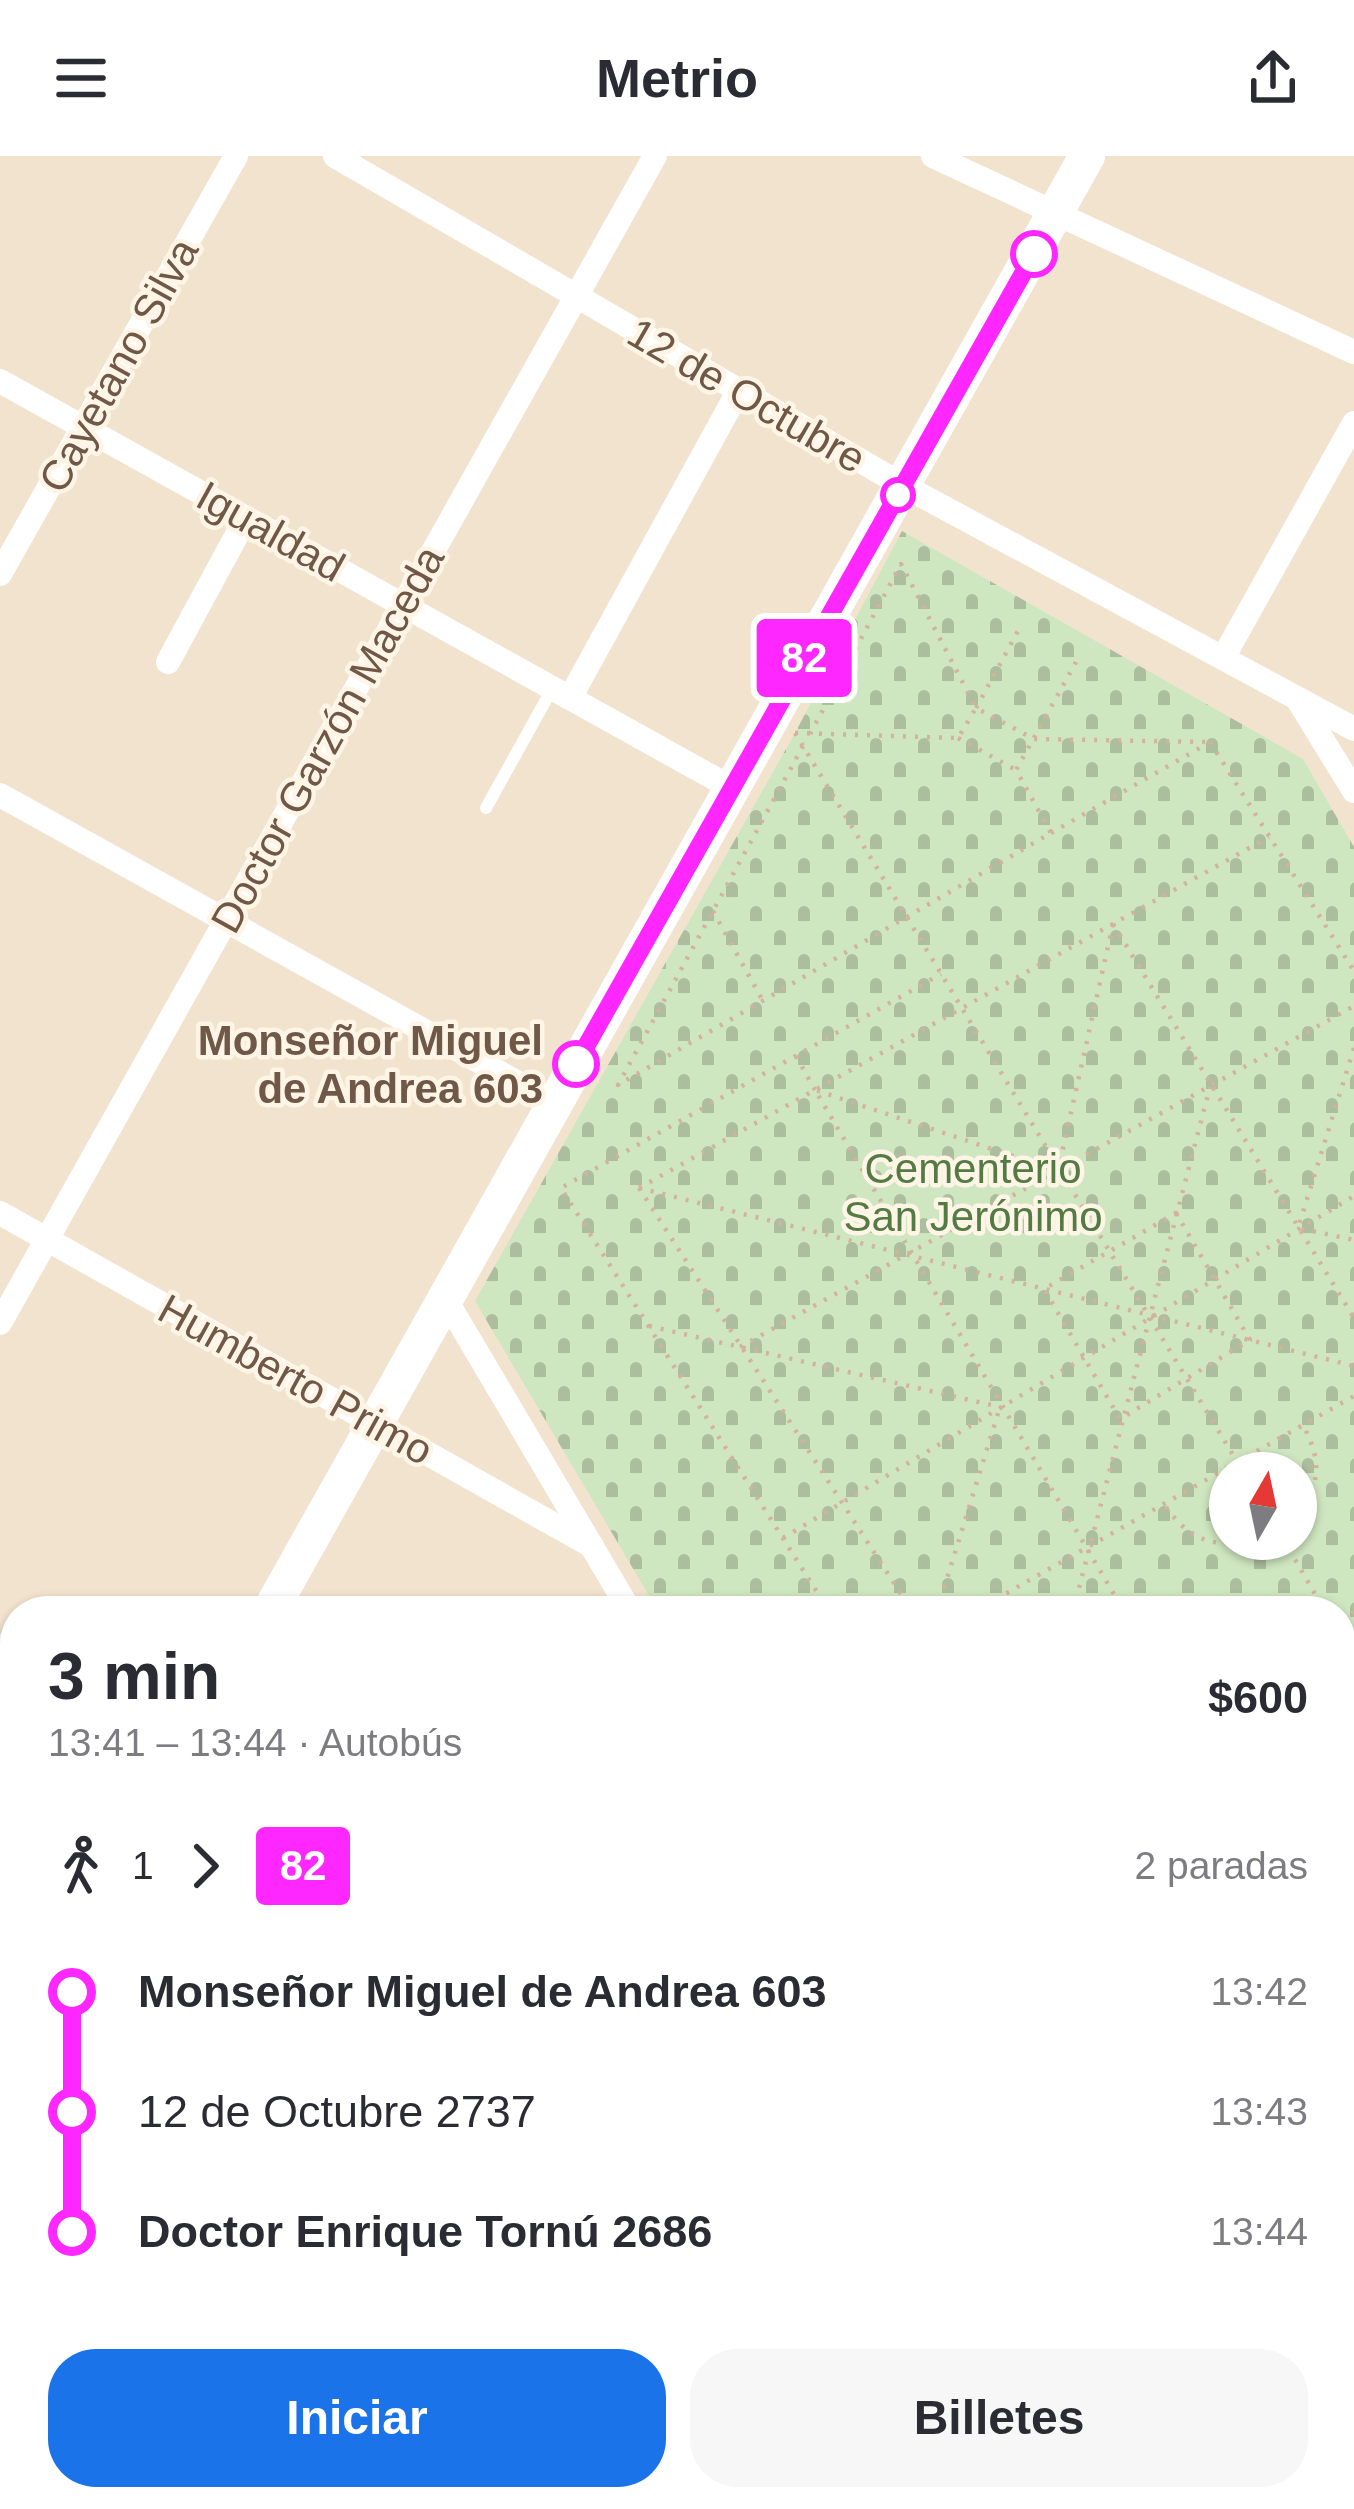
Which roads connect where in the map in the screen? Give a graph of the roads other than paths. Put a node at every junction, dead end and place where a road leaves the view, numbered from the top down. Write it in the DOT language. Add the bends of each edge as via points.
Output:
graph roads {
  1 [pos="236,156"];
  2 [pos="335,156"];
  3 [pos="656,156"];
  4 [pos="933,156"];
  5 [pos="1087,156"];
  6 [pos="1055,215"];
  7 [pos="575,296"];
  8 [pos="1354,352"];
  9 [pos="0,380"];
  10 [pos="739,390"];
  11 [pos="1354,423"];
  12 [pos="83,427"];
  13 [pos="904,485"];
  14 [pos="247,518"];
  15 [pos="0,574"];
  16 [pos="402,604"];
  17 [pos="1222,658"];
  18 [pos="168,662"];
  19 [pos="561,693"];
  20 [pos="1297,698"];
  21 [pos="1354,729"];
  22 [pos="730,787"];
  23 [pos="1354,790"];
  24 [pos="0,795"];
  25 [pos="485,808"];
  26 [pos="225,920"];
  27 [pos="554,1103"];
  28 [pos="0,1213"];
  29 [pos="47,1239"];
  30 [pos="445,1298"];
  31 [pos="0,1322"];
  32 [pos="375,1422"];
  33 [pos="592,1546"];
  34 [pos="278,1596"];
  35 [pos="621,1596"];
  1 -- 12 [label="street, Cayetano Silva"];
  2 -- 7 [label="street, 12 de Octubre"];
  3 -- 7 [label="street, Doctor Garzón Maceda"];
  4 -- 6 [label="street"];
  5 -- 6 [label="main road"];
  6 -- 8 [label="street"];
  6 -- 13 [label="main road"];
  7 -- 10 [label="street, 12 de Octubre"];
  7 -- 16 [label="street, Doctor Garzón Maceda"];
  9 -- 12 [label="street, Igualdad"];
  10 -- 13 [label="street, 12 de Octubre"];
  10 -- 19 [label="street"];
  11 -- 17 [label="street"];
  12 -- 14 [label="street, Igualdad"];
  12 -- 15 [label="street, Cayetano Silva"];
  13 -- 17 [label="street, 12 de Octubre"];
  13 -- 22 [label="main road"];
  14 -- 16 [label="street, Igualdad"];
  14 -- 18 [label="street"];
  16 -- 19 [label="street, Igualdad"];
  16 -- 26 [label="street, Doctor Garzón Maceda"];
  17 -- 20 [label="street, 12 de Octubre"];
  19 -- 22 [label="street, Igualdad"];
  19 -- 25 [label="lane"];
  20 -- 21 [label="street, 12 de Octubre"];
  20 -- 23 [label="street"];
  22 -- 27 [label="main road"];
  24 -- 26 [label="street"];
  26 -- 27 [label="street"];
  26 -- 29 [label="street, Doctor Garzón Maceda"];
  27 -- 30 [label="main road"];
  28 -- 29 [label="street, Humberto Primo"];
  29 -- 31 [label="street, Doctor Garzón Maceda"];
  29 -- 32 [label="street, Humberto Primo"];
  30 -- 32 [label="main road"];
  30 -- 33 [label="street"];
  32 -- 33 [label="street, Humberto Primo"];
  32 -- 34 [label="main road"];
  33 -- 35 [label="street"];
}
